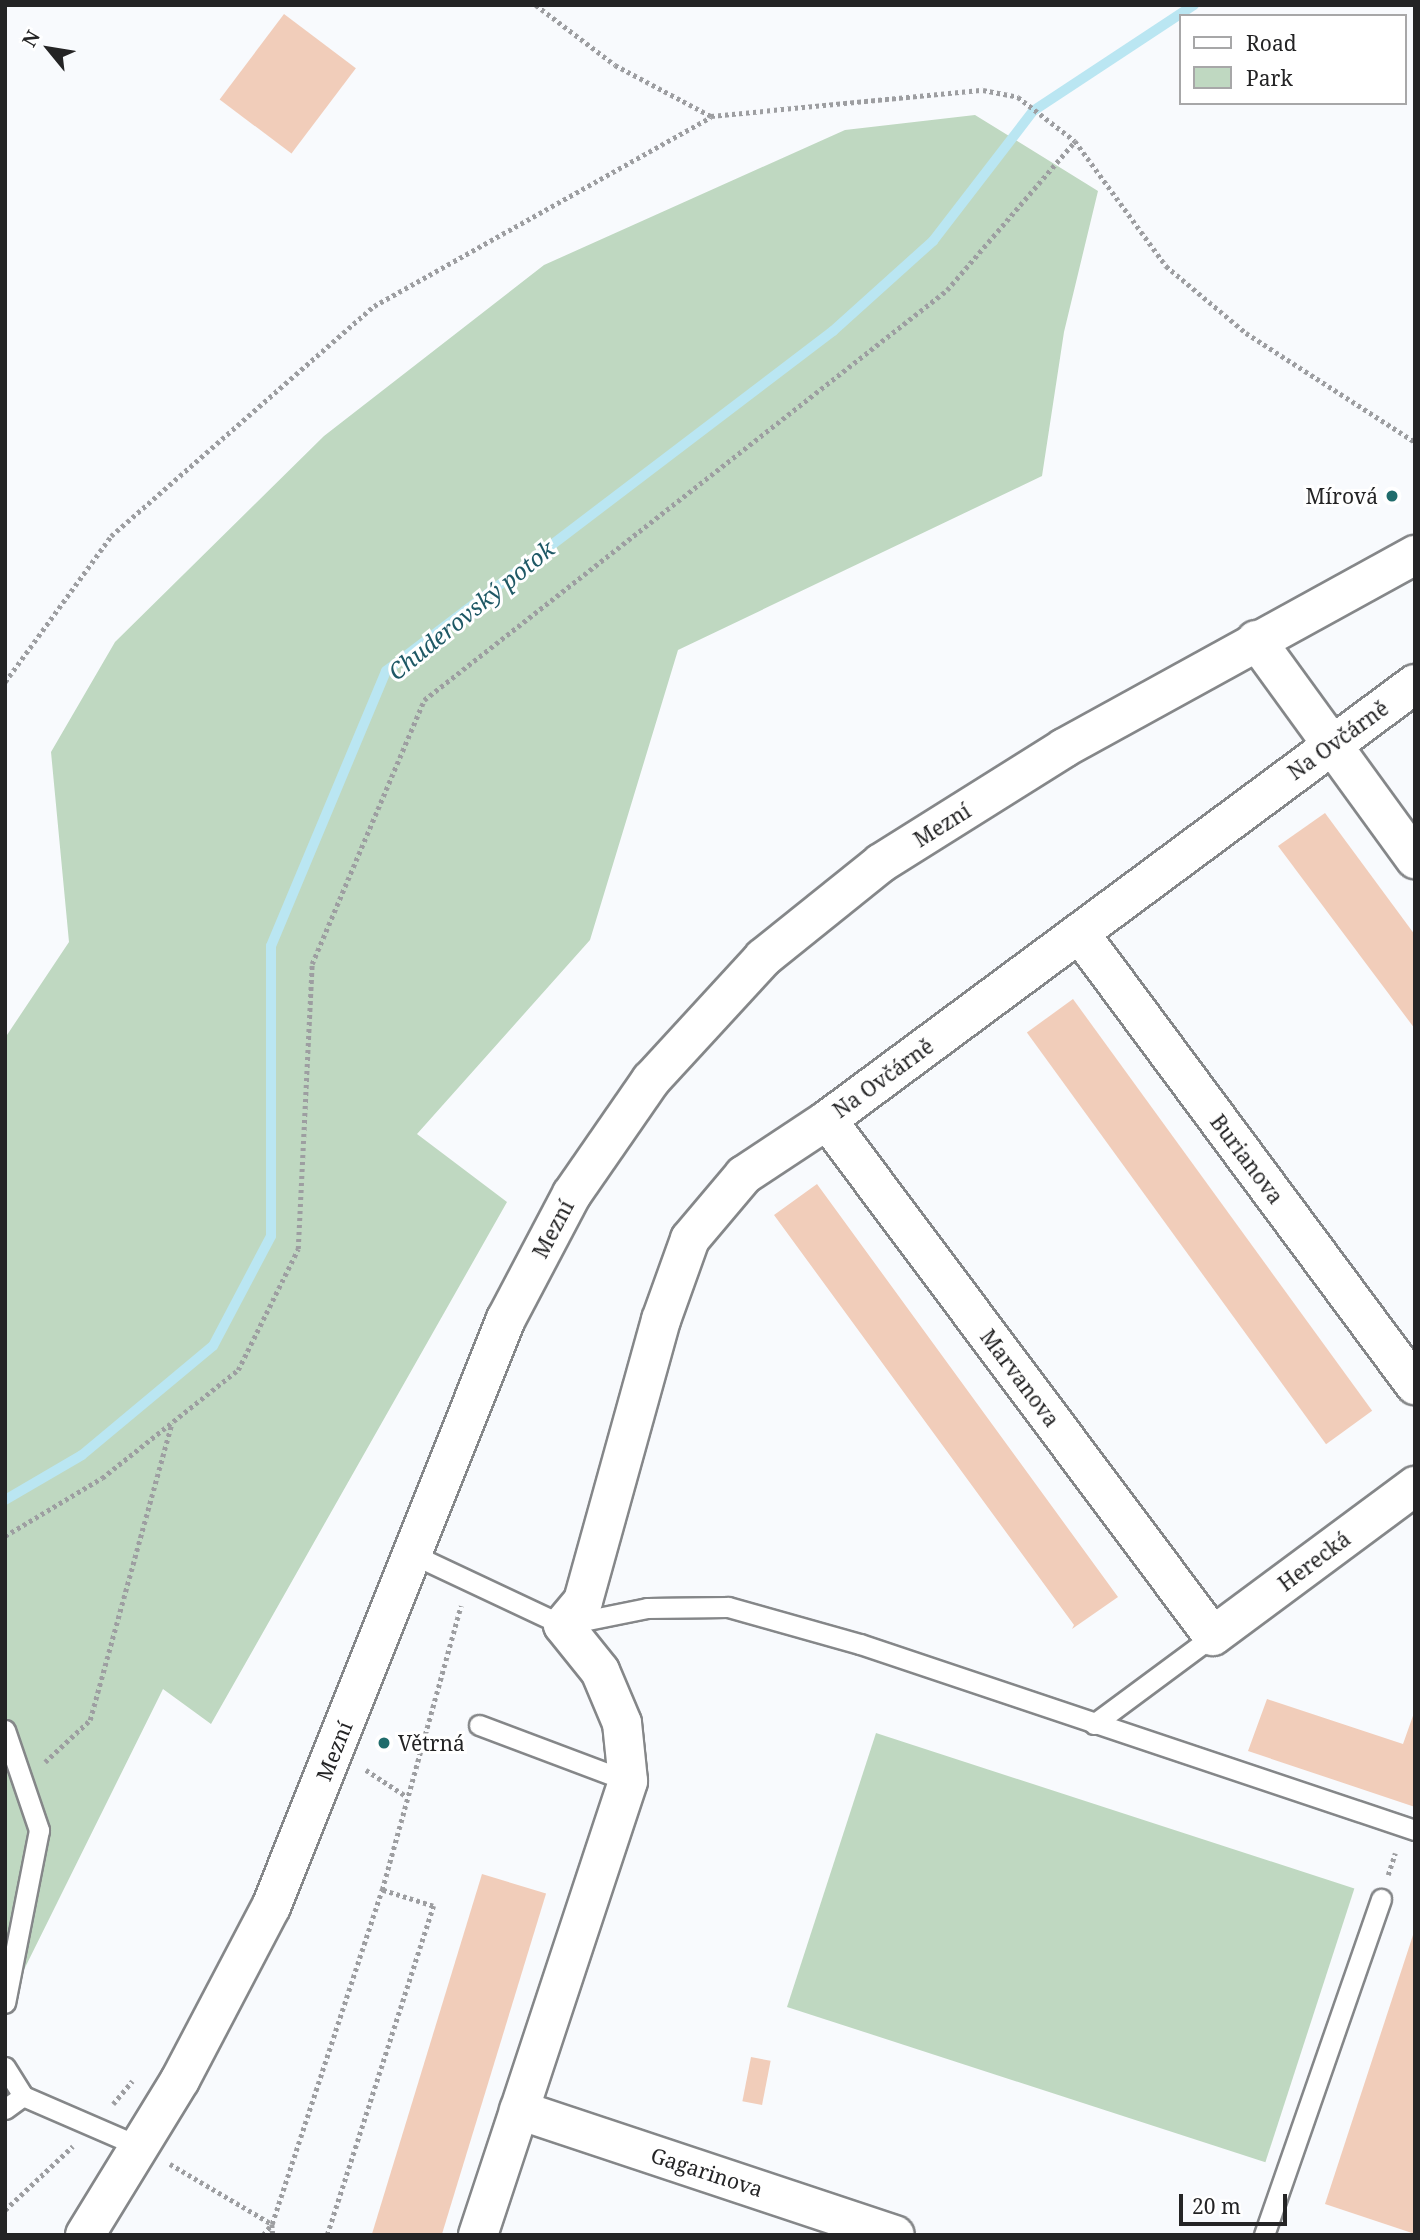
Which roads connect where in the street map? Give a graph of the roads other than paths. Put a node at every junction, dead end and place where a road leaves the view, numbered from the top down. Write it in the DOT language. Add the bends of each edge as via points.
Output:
graph roads {
  1 [pos="1415,555"];
  2 [pos="1256,640"];
  3 [pos="1415,684"];
  4 [pos="1331,744"];
  5 [pos="1415,859"];
  6 [pos="1080,933"];
  7 [pos="827,1120"];
  8 [pos="1415,1385"];
  9 [pos="1415,1486"];
  10 [pos="414,1555"];
  11 [pos="563,1625"];
  12 [pos="1213,1636"];
  13 [pos="1094,1724"];
  14 [pos="479,1725"];
  15 [pos="5,1730"];
  16 [pos="628,1781"];
  17 [pos="1409,1828"];
  18 [pos="1381,1899"];
  19 [pos="5,2003"];
  20 [pos="5,2067"];
  21 [pos="23,2096"];
  22 [pos="5,2109"];
  23 [pos="519,2110"];
  24 [pos="141,2147"];
  25 [pos="91,2233"];
  26 [pos="478,2235"];
  27 [pos="895,2235"];
  28 [pos="1265,2235"];
  1 -- 2 [label="street, Mezní"];
  2 -- 4 [label="street"];
  2 -- 10 [label="street, Mezní" via="1064,748 881,863 763,958 651,1080 572,1194 506,1319"];
  3 -- 4 [label="street, Na Ovčárně"];
  4 -- 5 [label="street"];
  4 -- 6 [label="street, Na Ovčárně"];
  6 -- 7 [label="street, Na Ovčárně"];
  6 -- 8 [label="street, Burianova"];
  7 -- 11 [label="street, Na Ovčárně" via="744,1175 690,1239 661,1320 583,1601"];
  7 -- 12 [label="street, Marvanova"];
  9 -- 12 [label="street, Herecká"];
  10 -- 11 [label="lane"];
  10 -- 24 [label="street, Mezní" via="271,1907"];
  11 -- 13 [label="lane" via="647,1608 729,1607 860,1644"];
  11 -- 16 [label="street" via="600,1671 622,1723"];
  12 -- 13 [label="lane"];
  13 -- 17 [label="lane"];
  14 -- 16 [label="lane"];
  15 -- 19 [label="lane" via="39,1830"];
  16 -- 23 [label="street"];
  18 -- 28 [label="lane"];
  20 -- 21 [label="lane"];
  21 -- 22 [label="lane"];
  21 -- 24 [label="lane"];
  23 -- 26 [label="street"];
  23 -- 27 [label="street, Gagarinova"];
  24 -- 25 [label="street, Mezní"];
}
